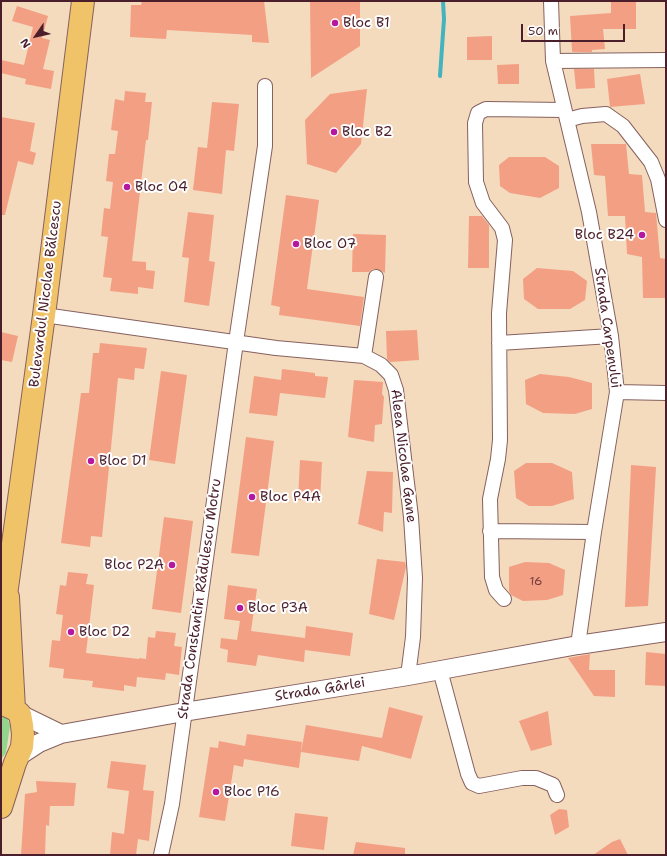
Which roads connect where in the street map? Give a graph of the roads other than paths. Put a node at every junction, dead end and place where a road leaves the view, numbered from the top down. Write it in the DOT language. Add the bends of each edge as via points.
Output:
graph roads {
  1 [pos="84,1"];
  2 [pos="551,1"];
  3 [pos="666,60"];
  4 [pos="553,61"];
  5 [pos="265,86"];
  6 [pos="565,115"];
  7 [pos="666,220"];
  8 [pos="376,277"];
  9 [pos="44,315"];
  10 [pos="611,336"];
  11 [pos="236,342"];
  12 [pos="499,343"];
  13 [pos="364,356"];
  14 [pos="617,392"];
  15 [pos="666,393"];
  16 [pos="490,531"];
  17 [pos="594,532"];
  18 [pos="7,588"];
  19 [pos="504,599"];
  20 [pos="1,612"];
  21 [pos="666,632"];
  22 [pos="578,645"];
  23 [pos="440,670"];
  24 [pos="408,676"];
  25 [pos="12,709"];
  26 [pos="184,712"];
  27 [pos="61,734"];
  28 [pos="12,763"];
  29 [pos="557,794"];
  30 [pos="1,807"];
  31 [pos="161,855"];
  1 -- 9 [label="main road, Bulevardul Nicolae Bălcescu"];
  2 -- 4 [label="street, Strada Carpenului"];
  3 -- 4 [label="street"];
  4 -- 6 [label="street, Strada Carpenului"];
  5 -- 11 [label="street, Strada Constantin Rădulescu Motru" via="264,146"];
  6 -- 7 [label="street" via="606,114 622,126 651,162 658,179"];
  6 -- 10 [label="street, Strada Carpenului" via="589,212"];
  6 -- 12 [label="street" via="486,109 478,113 475,122 476,182 483,203 502,228 505,240"];
  8 -- 13 [label="street"];
  9 -- 11 [label="street"];
  9 -- 18 [label="main road, Bulevardul Nicolae Bălcescu"];
  10 -- 12 [label="street"];
  10 -- 14 [label="street, Strada Carpenului"];
  11 -- 13 [label="street, Aleea Nicolae Gane"];
  11 -- 26 [label="street, Strada Constantin Rădulescu Motru"];
  12 -- 16 [label="street" via="500,440 490,499"];
  13 -- 24 [label="street, Aleea Nicolae Gane" via="381,364 391,375 396,390 416,578 414,637"];
  14 -- 15 [label="street"];
  14 -- 17 [label="street, Strada Carpenului"];
  16 -- 17 [label="street"];
  16 -- 19 [label="street" via="492,577 496,590"];
  17 -- 22 [label="street, Strada Carpenului"];
  18 -- 20 [label="main road, Bulevardul Nicolae Bălcescu"];
  18 -- 25 [label="main road, Bulevardul Nicolae Bălcescu"];
  21 -- 22 [label="street, Strada Gârlei"];
  22 -- 23 [label="street, Strada Gârlei"];
  23 -- 24 [label="street, Strada Gârlei"];
  23 -- 29 [label="street" via="472,783 479,786 536,778 553,785"];
  24 -- 26 [label="street, Strada Gârlei"];
  25 -- 27 [label="street"];
  25 -- 28 [label="main road, Bulevardul Nicolae Bălcescu" via="23,735"];
  26 -- 27 [label="street, Strada Gârlei"];
  26 -- 31 [label="street, Strada Constantin Rădulescu Motru" via="172,804"];
  27 -- 28 [label="street, Strada Gârlei" via="39,744"];
  28 -- 30 [label="main road, Bulevardul Nicolae Bălcescu"];
}
